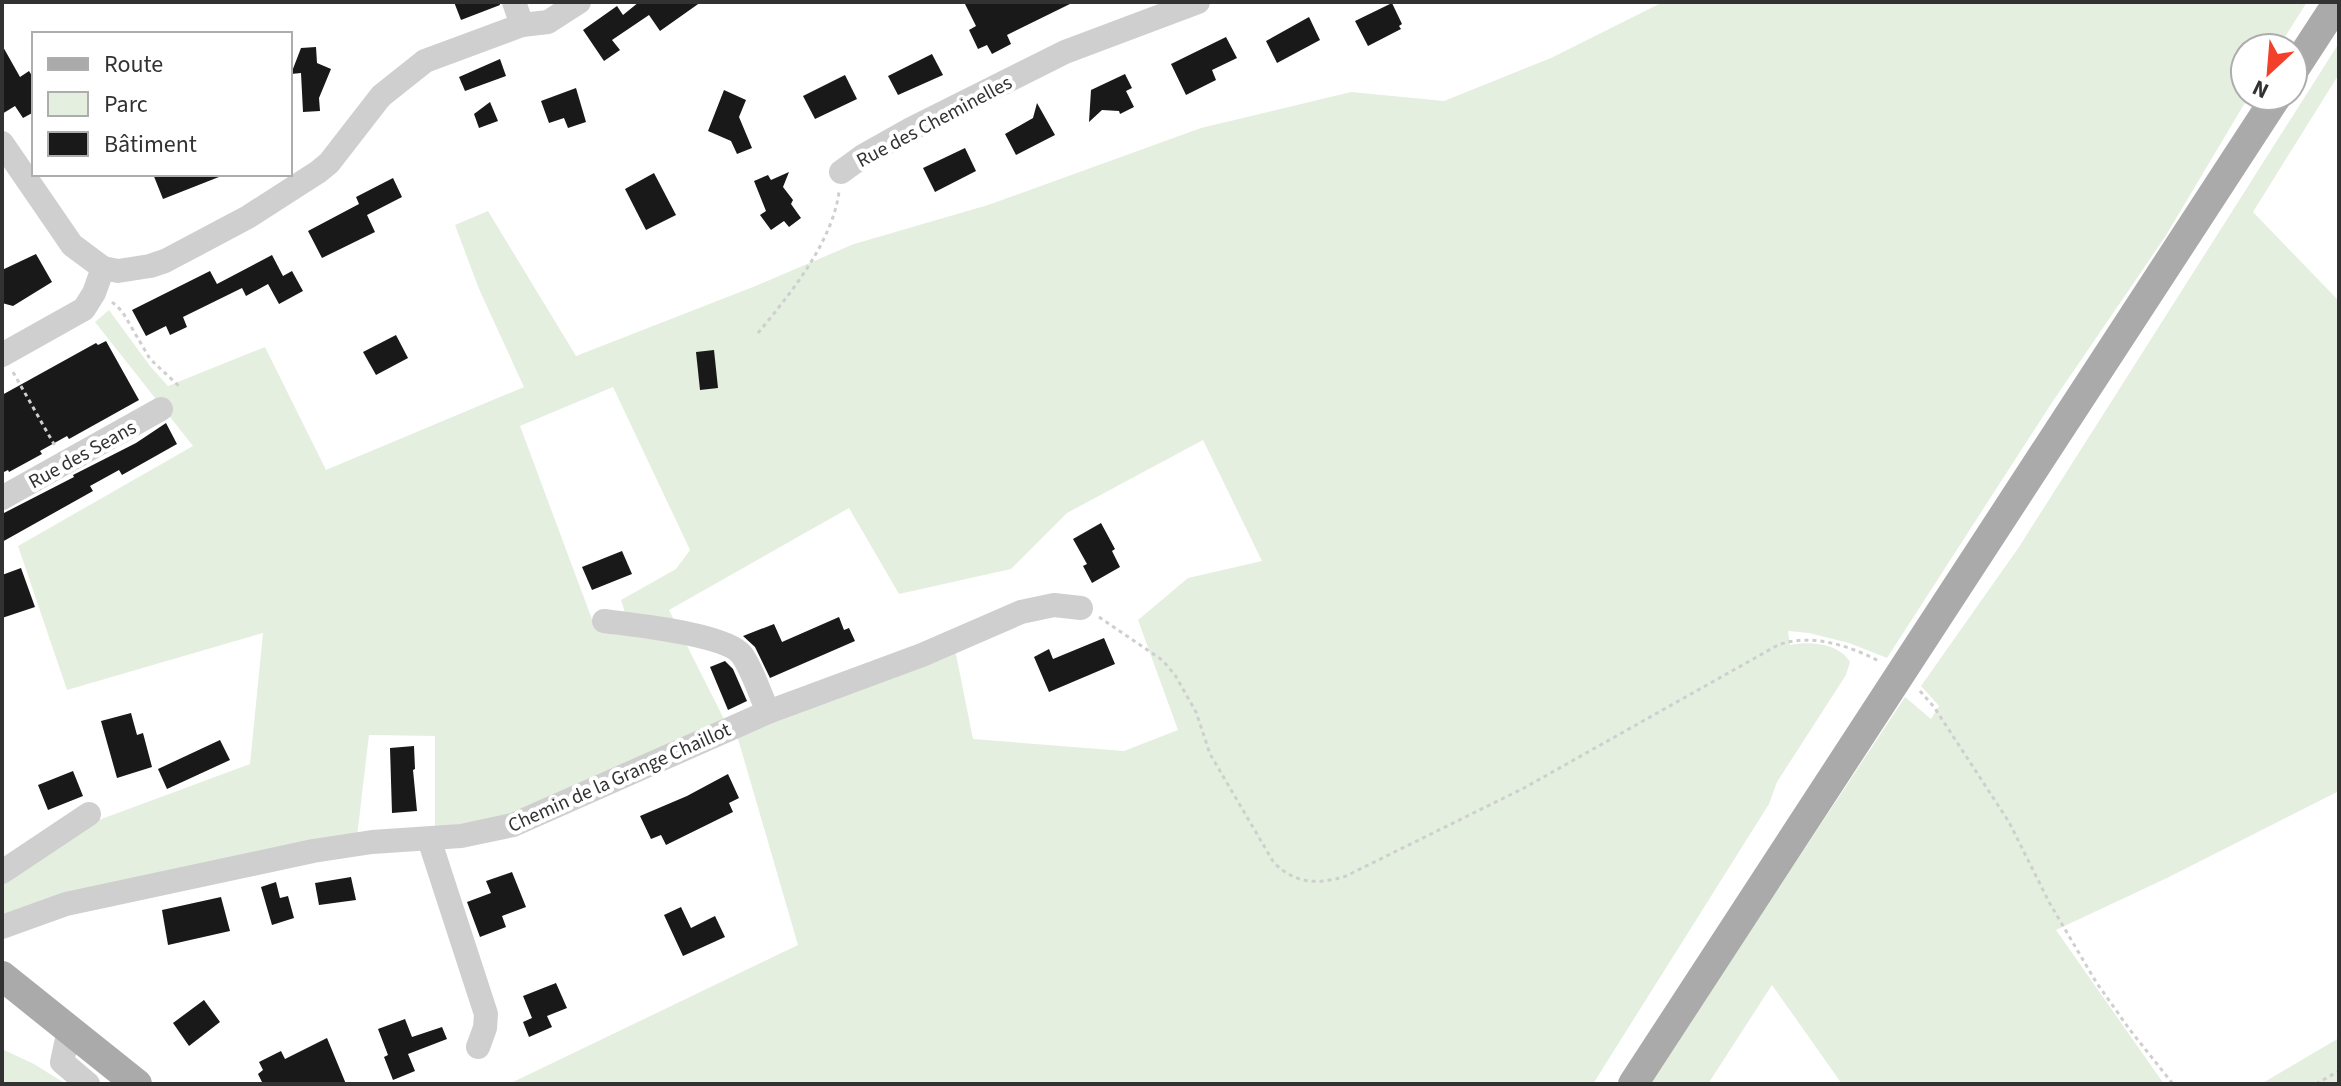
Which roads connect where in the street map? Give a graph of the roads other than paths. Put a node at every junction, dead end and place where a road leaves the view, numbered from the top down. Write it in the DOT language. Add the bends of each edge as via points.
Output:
graph roads {
  1 [pos="514,2"];
  2 [pos="579,2"];
  3 [pos="1198,2"];
  4 [pos="2338,2"];
  5 [pos="522,25"];
  6 [pos="2309,46"];
  7 [pos="2267,112"];
  8 [pos="2,143"];
  9 [pos="841,172"];
  10 [pos="103,268"];
  11 [pos="7,363"];
  12 [pos="161,409"];
  13 [pos="2,498"];
  14 [pos="1081,608"];
  15 [pos="604,621"];
  16 [pos="768,712"];
  17 [pos="89,814"];
  18 [pos="429,839"];
  19 [pos="2,872"];
  20 [pos="2,927"];
  21 [pos="2,976"];
  22 [pos="69,1030"];
  23 [pos="478,1047"];
  24 [pos="131,1083"];
  25 [pos="88,1084"];
  26 [pos="1633,1084"];
  1 -- 5 [label="street"];
  2 -- 5 [label="street" via="548,22"];
  3 -- 9 [label="street, Rue des Cheminelles" via="1065,52 890,140"];
  4 -- 6 [label="main road"];
  5 -- 10 [label="street" via="410,71 381,96 329,163 248,217 150,266"];
  7 -- 26 [label="main road"];
  8 -- 10 [label="street" via="72,245"];
  10 -- 11 [label="street" via="84,309"];
  12 -- 13 [label="street, Rue des Seans"];
  14 -- 16 [label="street, Chemin de la Grange Chaillot" via="1054,605 1021,612"];
  15 -- 16 [label="street" via="673,630 735,648"];
  16 -- 18 [label="street, Chemin de la Grange Chaillot" via="533,818 492,831"];
  17 -- 19 [label="street"];
  18 -- 20 [label="street, Chemin de la Grange Chaillot" via="372,842 160,883 66,904"];
  18 -- 23 [label="street" via="486,1014"];
  21 -- 22 [label="main road"];
  22 -- 24 [label="main road"];
  22 -- 25 [label="street" via="62,1062"];
}
